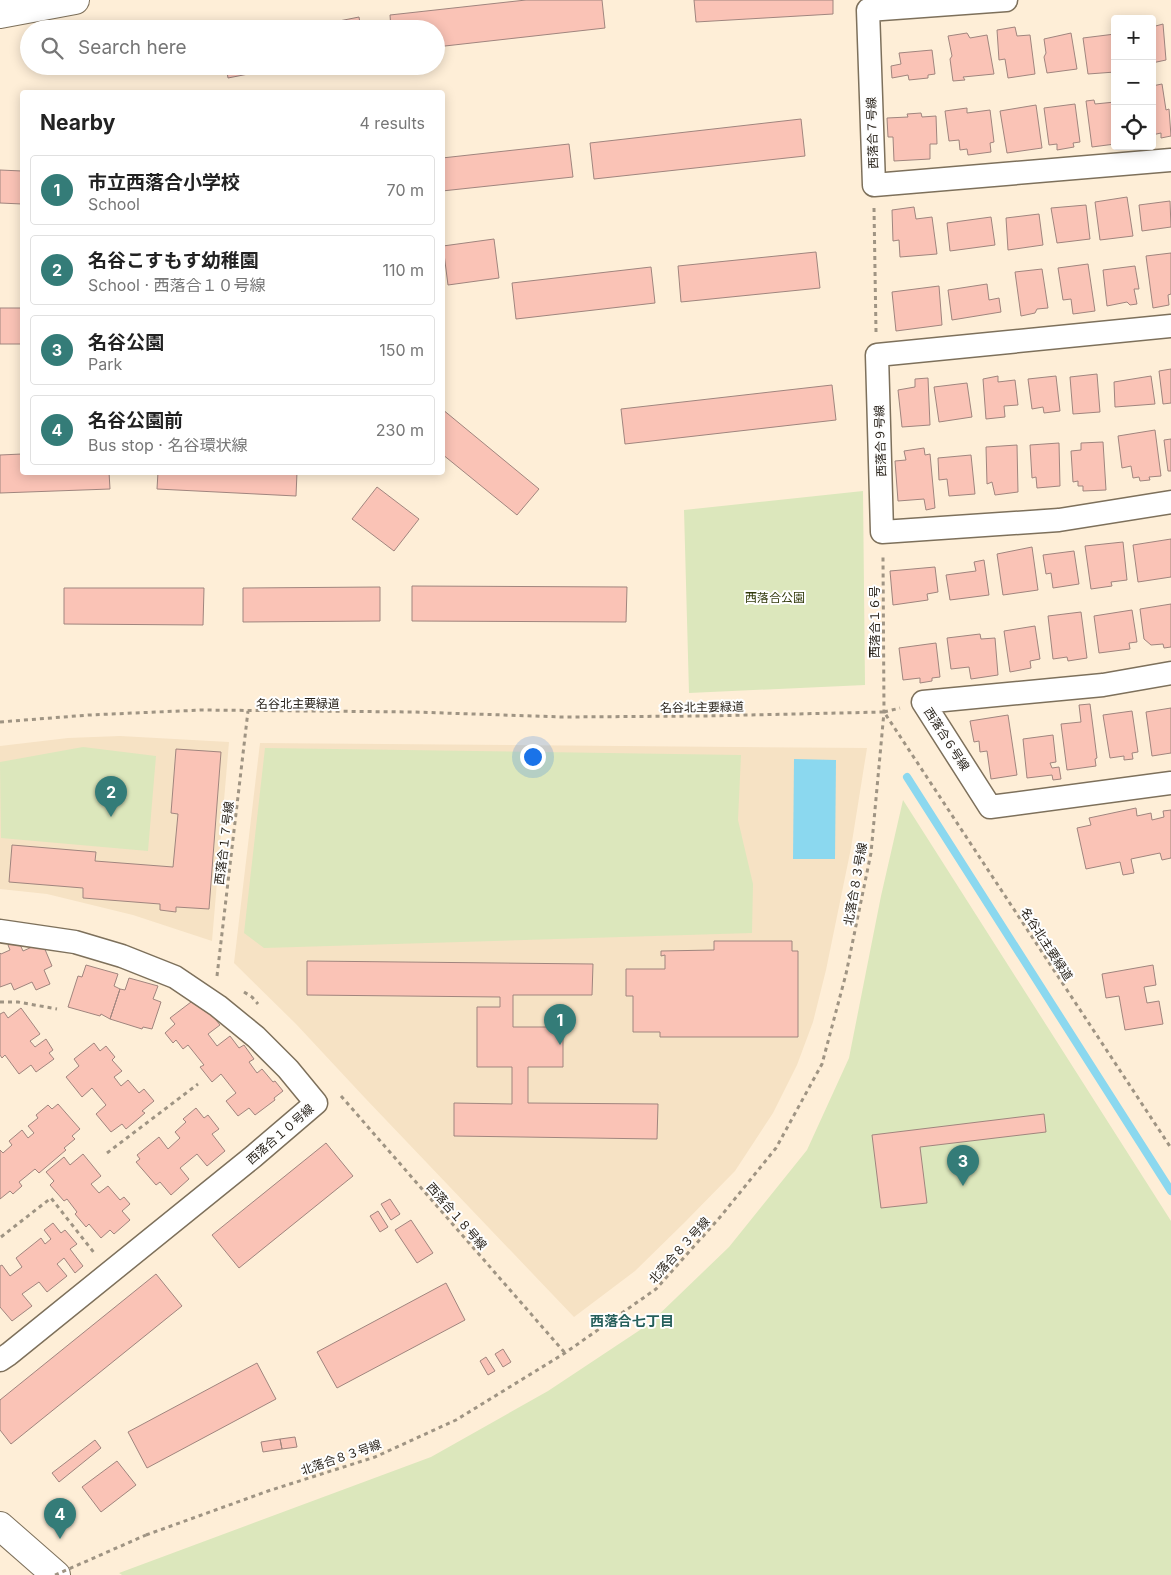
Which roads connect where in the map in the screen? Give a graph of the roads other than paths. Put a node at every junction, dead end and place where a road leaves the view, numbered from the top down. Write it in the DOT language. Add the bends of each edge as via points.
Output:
graph roads {
  1 [pos="75,0"];
  2 [pos="1006,0"];
  3 [pos="0,14"];
  4 [pos="1171,160"];
  5 [pos="1171,326"];
  6 [pos="1171,502"];
  7 [pos="1171,673"];
  8 [pos="1171,784"];
  9 [pos="0,931"];
  10 [pos="0,1360"];
  11 [pos="0,1526"];
  12 [pos="55,1575"];
  1 -- 3 [label="street"];
  2 -- 4 [label="street, 西落合７号線" via="868,10 874,185"];
  5 -- 6 [label="street, 西落合９号線" via="877,355 882,532 1059,520"];
  7 -- 8 [label="street, 西落合６号線" via="1103,685 923,702 990,808"];
  9 -- 10 [label="street, 西落合１０号線" via="75,942 175,977 256,1037 316,1103"];
  11 -- 12 [label="street"];
}
